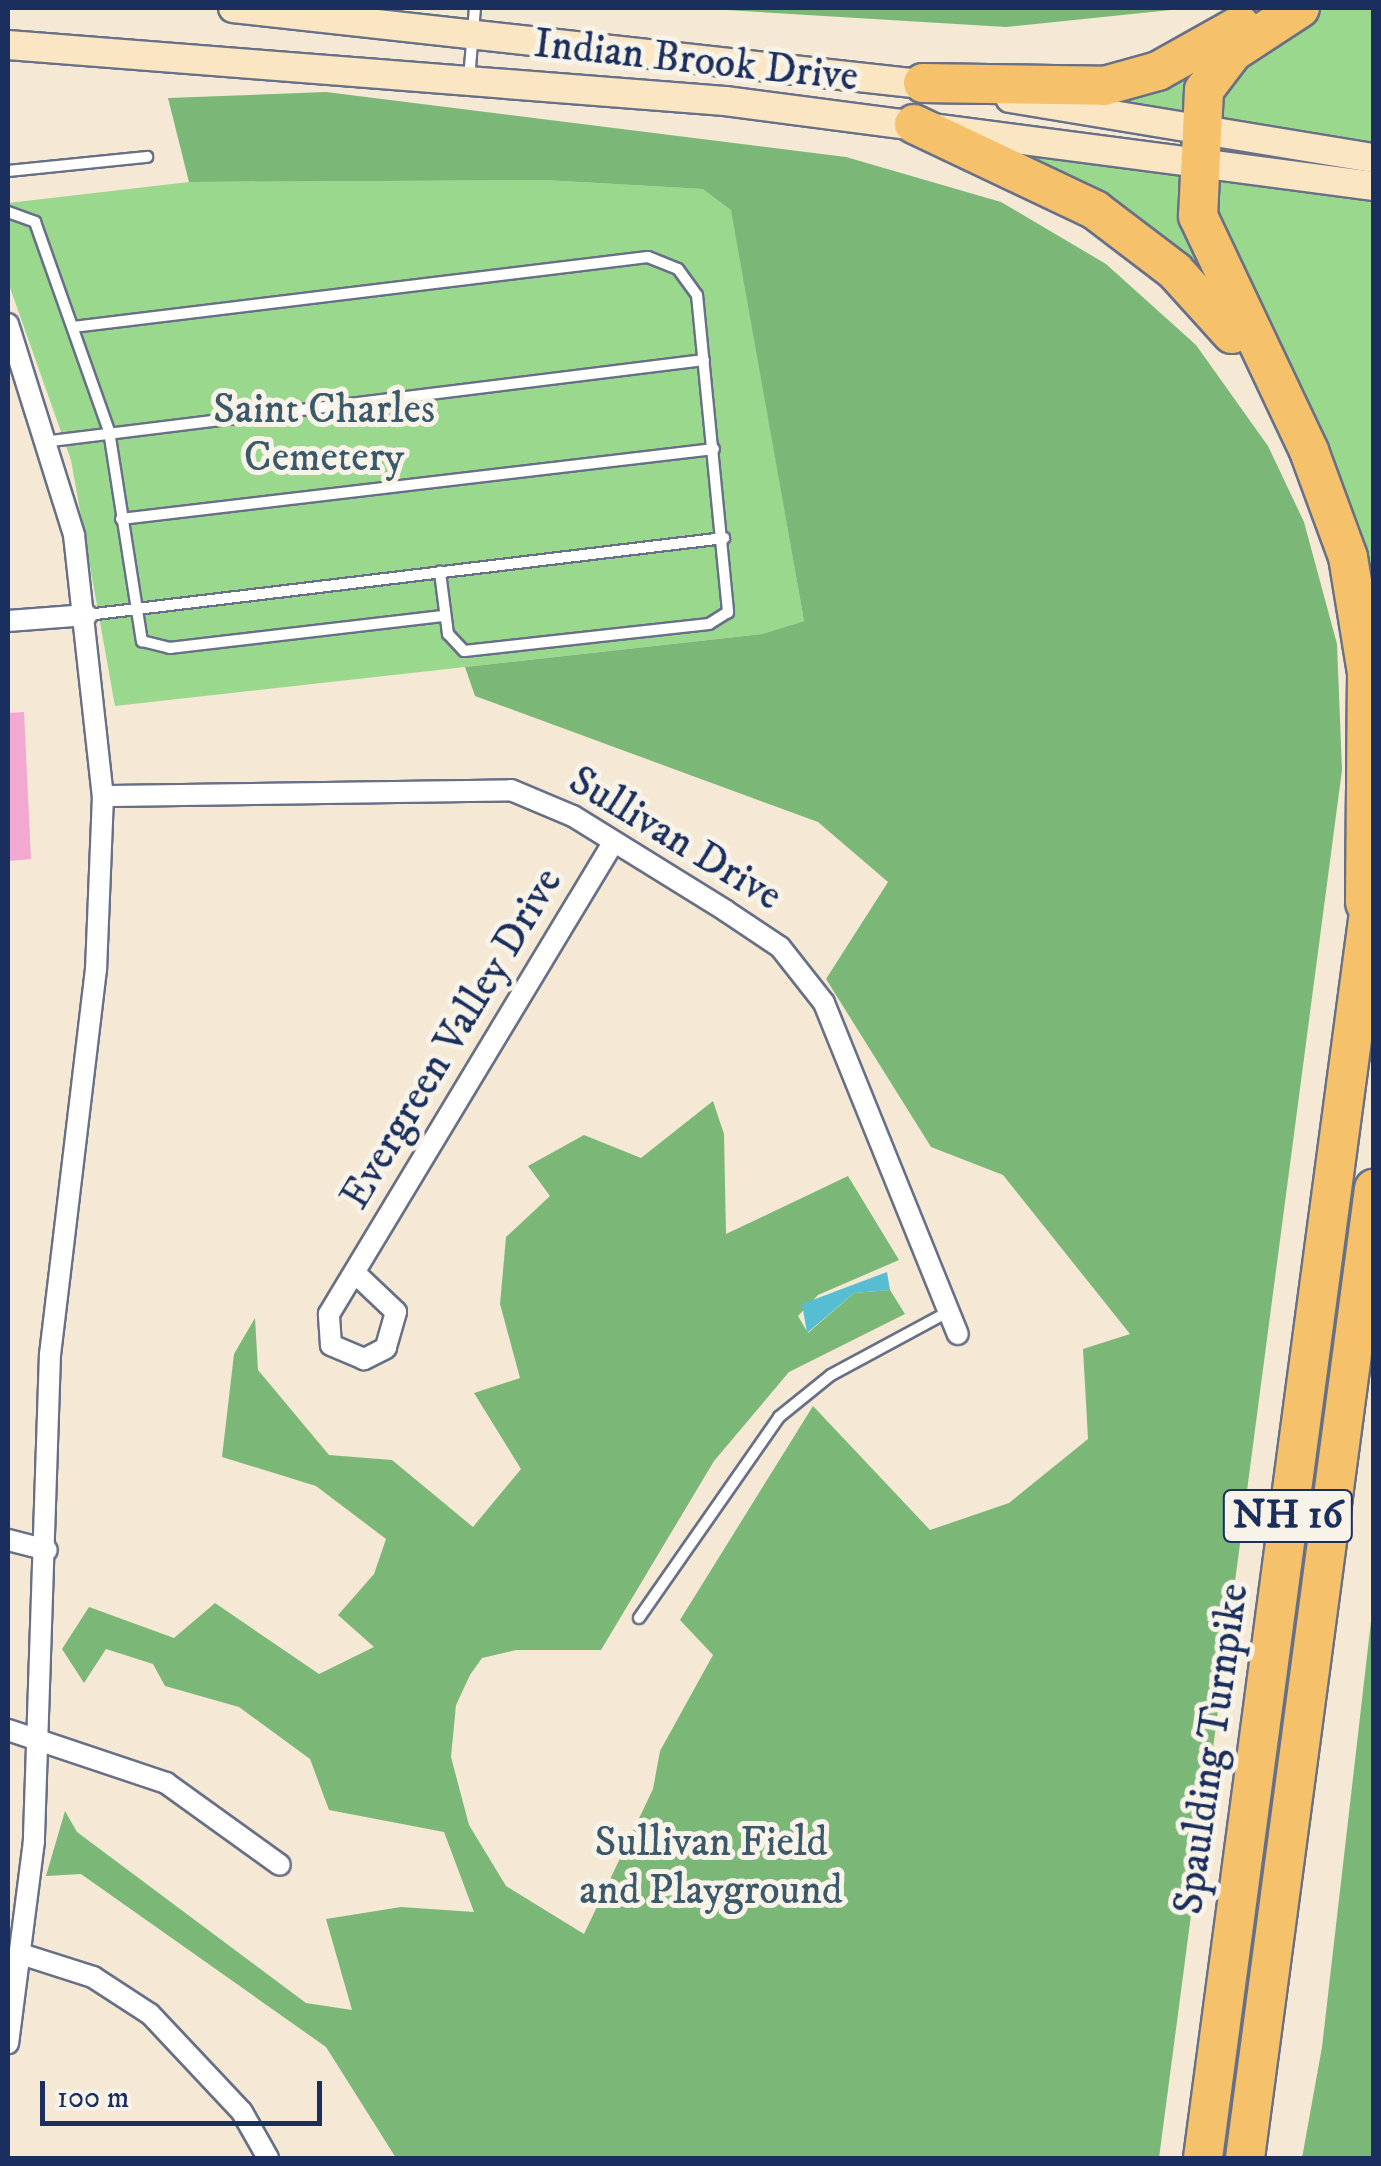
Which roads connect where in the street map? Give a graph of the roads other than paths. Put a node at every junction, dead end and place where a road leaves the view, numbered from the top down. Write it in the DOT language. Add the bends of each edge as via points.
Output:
graph roads {
  1 [pos="233,8"];
  2 [pos="1268,8"];
  3 [pos="1300,8"];
  4 [pos="474,19"];
  5 [pos="8,45"];
  6 [pos="469,79"];
  7 [pos="923,83"];
  8 [pos="914,124"];
  9 [pos="1197,147"];
  10 [pos="147,158"];
  11 [pos="1374,158"];
  12 [pos="8,171"];
  13 [pos="1374,186"];
  14 [pos="8,212"];
  15 [pos="8,324"];
  16 [pos="73,327"];
  17 [pos="704,360"];
  18 [pos="1271,377"];
  19 [pos="109,431"];
  20 [pos="51,441"];
  21 [pos="714,449"];
  22 [pos="121,519"];
  23 [pos="724,538"];
  24 [pos="440,572"];
  25 [pos="133,608"];
  26 [pos="87,615"];
  27 [pos="444,616"];
  28 [pos="8,621"];
  29 [pos="103,796"];
  30 [pos="612,843"];
  31 [pos="1374,875"];
  32 [pos="1367,923"];
  33 [pos="1374,1188"];
  34 [pos="356,1274"];
  35 [pos="948,1312"];
  36 [pos="958,1334"];
  37 [pos="8,1540"];
  38 [pos="47,1550"];
  39 [pos="640,1618"];
  40 [pos="8,1730"];
  41 [pos="40,1737"];
  42 [pos="280,1865"];
  43 [pos="21,1954"];
  44 [pos="1248,1976"];
  45 [pos="8,2043"];
  46 [pos="268,2158"];
  47 [pos="1203,2158"];
  48 [pos="1245,2158"];
  1 -- 4 [label="main road, Indian Brook Drive"];
  2 -- 7 [label="highway" via="1170,65 1104,86"];
  3 -- 9 [label="highway" via="1213,74"];
  4 -- 6 [label="lane"];
  4 -- 7 [label="main road, Indian Brook Drive"];
  5 -- 6 [label="main road, Indian Brook Drive"];
  6 -- 8 [label="main road, Indian Brook Drive"];
  7 -- 9 [label="main road, Indian Brook Drive"];
  8 -- 9 [label="main road, Indian Brook Drive"];
  8 -- 18 [label="highway" via="1123,228 1199,294"];
  9 -- 11 [label="main road, Indian Brook Drive"];
  9 -- 13 [label="main road, Indian Brook Drive"];
  9 -- 18 [label="highway" via="1209,254"];
  10 -- 12 [label="lane"];
  14 -- 16 [label="lane" via="35,222"];
  15 -- 20 [label="street"];
  16 -- 17 [label="lane" via="648,257 678,270 697,295"];
  16 -- 19 [label="lane"];
  17 -- 19 [label="lane"];
  17 -- 21 [label="lane"];
  18 -- 32 [label="highway" via="1327,492 1364,632"];
  19 -- 20 [label="lane"];
  19 -- 22 [label="lane"];
  20 -- 26 [label="street"];
  21 -- 22 [label="lane"];
  21 -- 23 [label="lane"];
  22 -- 25 [label="lane"];
  23 -- 24 [label="lane"];
  23 -- 27 [label="lane" via="731,598 710,624 464,650"];
  24 -- 25 [label="lane"];
  24 -- 27 [label="lane"];
  25 -- 26 [label="lane"];
  25 -- 27 [label="lane" via="142,641 170,648"];
  26 -- 28 [label="street"];
  26 -- 29 [label="street"];
  29 -- 30 [label="street, Sullivan Drive" via="466,785 533,796"];
  29 -- 38 [label="street" via="96,969 50,1354"];
  30 -- 34 [label="street, Evergreen Valley Drive"];
  30 -- 35 [label="street, Sullivan Drive" via="798,964 835,1024"];
  31 -- 32 [label="highway, Spaulding Turnpike / NH 16"];
  32 -- 44 [label="highway, Spaulding Turnpike / NH 16"];
  33 -- 44 [label="highway, Spaulding Turnpike / NH 16"];
  35 -- 36 [label="street, Sullivan Drive"];
  35 -- 39 [label="lane" via="831,1374 779,1417"];
  37 -- 38 [label="street"];
  38 -- 41 [label="street"];
  40 -- 41 [label="street"];
  41 -- 42 [label="street" via="166,1782"];
  41 -- 43 [label="street"];
  43 -- 45 [label="street"];
  43 -- 46 [label="street" via="93,1977 150,2014 242,2112"];
  44 -- 47 [label="highway, Spaulding Turnpike / NH 16"];
  44 -- 48 [label="highway, Spaulding Turnpike / NH 16"];
}
